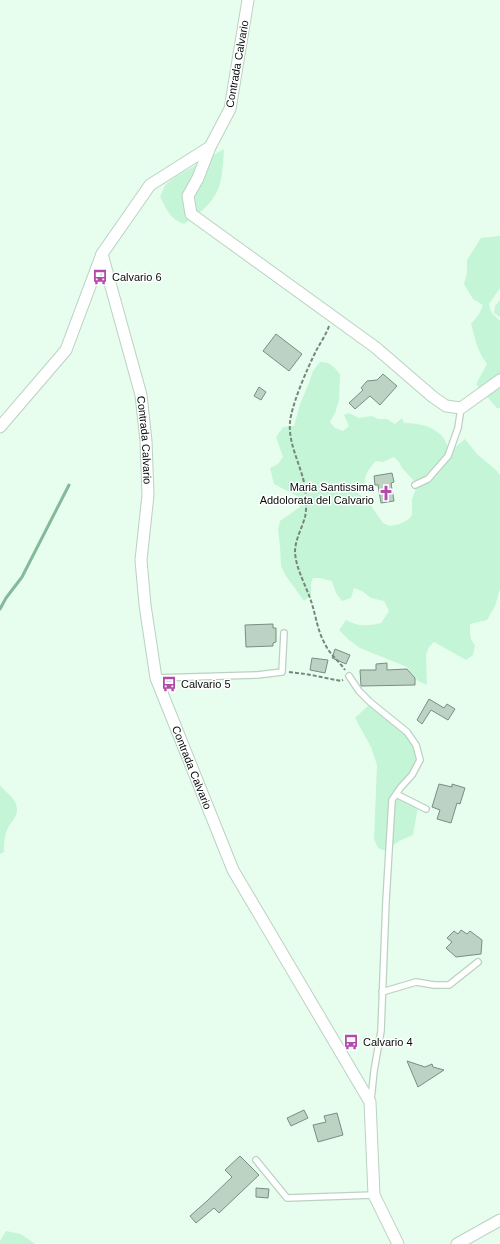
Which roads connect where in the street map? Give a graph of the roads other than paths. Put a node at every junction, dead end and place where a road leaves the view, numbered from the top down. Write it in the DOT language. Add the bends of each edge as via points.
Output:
graph roads {
  1 [pos="248,0"];
  2 [pos="210,147"];
  3 [pos="102,254"];
  4 [pos="500,380"];
  5 [pos="461,408"];
  6 [pos="0,427"];
  7 [pos="415,485"];
  8 [pos="284,633"];
  9 [pos="349,676"];
  10 [pos="156,678"];
  11 [pos="396,794"];
  12 [pos="426,809"];
  13 [pos="478,962"];
  14 [pos="382,992"];
  15 [pos="370,1102"];
  16 [pos="256,1160"];
  17 [pos="374,1195"];
  18 [pos="500,1220"];
  19 [pos="398,1244"];
  20 [pos="457,1244"];
  1 -- 2 [label="street, Contrada Calvario" via="230,109"];
  2 -- 3 [label="street, Contrada Calvario" via="150,185"];
  2 -- 5 [label="street, Contrada Calvario" via="188,196 191,214 375,347 437,400 446,406"];
  3 -- 6 [label="street, Contrada Calvario" via="66,350"];
  3 -- 10 [label="street, Contrada Calvario" via="142,395 148,495 141,560"];
  4 -- 5 [label="street"];
  5 -- 7 [label="lane" via="458,428 448,456 428,479"];
  8 -- 10 [label="lane" via="282,672"];
  9 -- 11 [label="lane" via="370,702 408,732 416,745 420,760 412,775"];
  10 -- 15 [label="street, Contrada Calvario" via="233,870"];
  11 -- 12 [label="lane"];
  11 -- 14 [label="lane" via="392,800"];
  13 -- 14 [label="lane" via="449,985 416,982"];
  14 -- 15 [label="lane" via="381,1031"];
  15 -- 17 [label="street, Contrada Calvario"];
  16 -- 17 [label="lane" via="288,1198"];
  17 -- 19 [label="street, Contrada Calvario"];
  18 -- 20 [label="street"];
}
